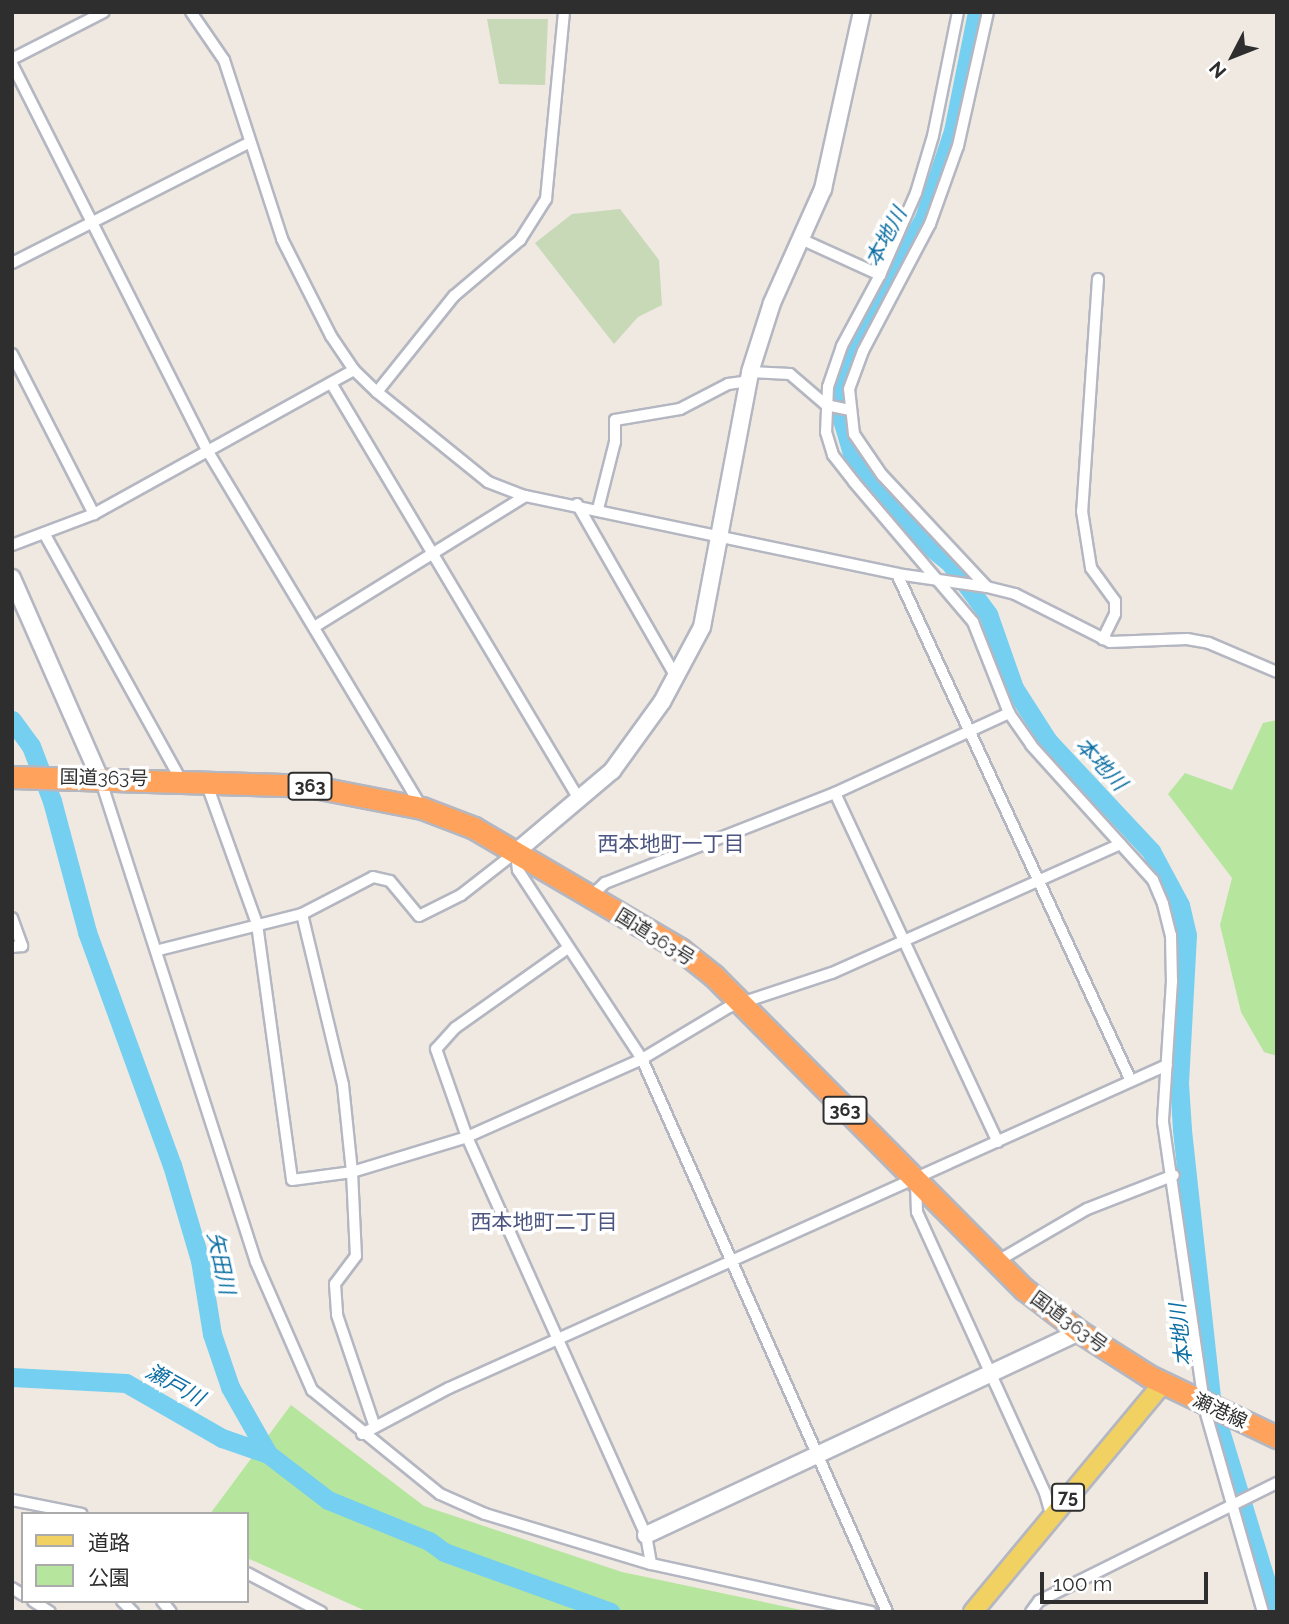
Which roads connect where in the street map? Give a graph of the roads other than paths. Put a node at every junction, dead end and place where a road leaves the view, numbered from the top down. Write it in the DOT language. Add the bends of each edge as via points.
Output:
graph roads {
  1 [pos="104,12"];
  2 [pos="191,12"];
  3 [pos="862,12"];
  4 [pos="958,12"];
  5 [pos="988,12"];
  6 [pos="564,13"];
  7 [pos="12,62"];
  8 [pos="249,143"];
  9 [pos="93,221"];
  10 [pos="803,240"];
  11 [pos="12,263"];
  12 [pos="880,275"];
  13 [pos="1098,279"];
  14 [pos="12,354"];
  15 [pos="354,370"];
  16 [pos="749,376"];
  17 [pos="331,383"];
  18 [pos="377,392"];
  19 [pos="826,405"];
  20 [pos="850,410"];
  21 [pos="207,450"];
  22 [pos="525,496"];
  23 [pos="577,505"];
  24 [pos="598,509"];
  25 [pos="94,514"];
  26 [pos="44,533"];
  27 [pos="722,537"];
  28 [pos="12,545"];
  29 [pos="433,557"];
  30 [pos="897,574"];
  31 [pos="12,579"];
  32 [pos="935,579"];
  33 [pos="987,587"];
  34 [pos="314,627"];
  35 [pos="1104,639"];
  36 [pos="1277,672"];
  37 [pos="676,677"];
  38 [pos="1009,713"];
  39 [pos="970,728"];
  40 [pos="12,776"];
  41 [pos="96,778"];
  42 [pos="181,780"];
  43 [pos="206,782"];
  44 [pos="835,793"];
  45 [pos="580,800"];
  46 [pos="422,808"];
  47 [pos="1121,844"];
  48 [pos="516,852"];
  49 [pos="1041,881"];
  50 [pos="590,897"];
  51 [pos="302,914"];
  52 [pos="12,918"];
  53 [pos="257,924"];
  54 [pos="902,943"];
  55 [pos="12,947"];
  56 [pos="568,948"];
  57 [pos="159,950"];
  58 [pos="740,1003"];
  59 [pos="642,1059"];
  60 [pos="1167,1065"];
  61 [pos="1130,1079"];
  62 [pos="467,1137"];
  63 [pos="998,1142"];
  64 [pos="352,1172"];
  65 [pos="1174,1175"];
  66 [pos="916,1181"];
  67 [pos="996,1262"];
  68 [pos="730,1265"];
  69 [pos="1080,1332"];
  70 [pos="556,1340"];
  71 [pos="993,1376"];
  72 [pos="1163,1383"];
  73 [pos="1213,1409"];
  74 [pos="374,1424"];
  75 [pos="362,1434"];
  76 [pos="1277,1437"];
  77 [pos="818,1456"];
  78 [pos="1277,1483"];
  79 [pos="12,1500"];
  80 [pos="1230,1507"];
  81 [pos="25,1512"];
  82 [pos="72,1512"];
  83 [pos="1052,1517"];
  84 [pos="646,1535"];
  85 [pos="651,1564"];
  86 [pos="248,1574"];
  87 [pos="321,1612"];
  88 [pos="871,1612"];
  89 [pos="887,1612"];
  90 [pos="973,1612"];
  91 [pos="1031,1612"];
  92 [pos="1263,1612"];
  1 -- 7 [label="street"];
  2 -- 8 [label="street" via="224,60"];
  3 -- 10 [label="street" via="835,146"];
  4 -- 12 [label="street" via="933,136 916,193"];
  5 -- 20 [label="street" via="958,146 935,211 863,351 849,389"];
  6 -- 18 [label="street" via="546,199 520,240 454,296"];
  7 -- 9 [label="street"];
  8 -- 9 [label="street"];
  8 -- 15 [label="street" via="282,239"];
  9 -- 11 [label="street"];
  9 -- 21 [label="street"];
  10 -- 12 [label="street"];
  10 -- 16 [label="street" via="772,303"];
  12 -- 19 [label="street" via="842,346"];
  13 -- 35 [label="street" via="1082,511 1091,568 1115,601 1115,614"];
  14 -- 25 [label="street"];
  15 -- 17 [label="street"];
  15 -- 18 [label="street"];
  16 -- 19 [label="street" via="790,374"];
  16 -- 24 [label="street" via="680,410 615,420 615,442"];
  16 -- 27 [label="street"];
  17 -- 21 [label="street"];
  17 -- 29 [label="street"];
  18 -- 22 [label="street" via="474,472"];
  19 -- 20 [label="street"];
  19 -- 32 [label="street" via="826,432 834,455"];
  20 -- 33 [label="street" via="854,434 881,475"];
  21 -- 25 [label="street"];
  21 -- 34 [label="street"];
  22 -- 23 [label="street"];
  22 -- 29 [label="street"];
  23 -- 24 [label="street"];
  23 -- 37 [label="street"];
  24 -- 27 [label="street"];
  25 -- 26 [label="street"];
  26 -- 28 [label="street"];
  26 -- 42 [label="street"];
  27 -- 30 [label="street"];
  27 -- 37 [label="street" via="702,627"];
  29 -- 34 [label="street"];
  29 -- 45 [label="street"];
  30 -- 32 [label="street"];
  30 -- 39 [label="street"];
  31 -- 41 [label="street"];
  32 -- 33 [label="street"];
  32 -- 38 [label="street" via="973,622"];
  33 -- 35 [label="street" via="1015,594"];
  34 -- 46 [label="street"];
  35 -- 36 [label="street" via="1209,643"];
  37 -- 45 [label="street" via="638,739"];
  38 -- 39 [label="street"];
  38 -- 47 [label="street" via="1031,745"];
  39 -- 44 [label="street"];
  39 -- 49 [label="street"];
  40 -- 41 [label="highway, 国道363号 / 363"];
  41 -- 42 [label="highway, 国道363号 / 363"];
  41 -- 57 [label="street"];
  42 -- 43 [label="highway, 国道363号 / 363"];
  43 -- 46 [label="highway, 国道363号 / 363" via="309,786"];
  43 -- 53 [label="street"];
  44 -- 50 [label="street" via="605,883"];
  44 -- 54 [label="street"];
  45 -- 48 [label="street"];
  46 -- 48 [label="highway, 国道363号 / 363" via="474,828"];
  47 -- 49 [label="street"];
  47 -- 60 [label="street" via="1153,880 1171,935"];
  48 -- 50 [label="highway, 国道363号 / 363"];
  48 -- 51 [label="street" via="461,895 419,916 390,881 373,877"];
  48 -- 56 [label="street" via="518,870"];
  49 -- 54 [label="street"];
  49 -- 61 [label="street"];
  50 -- 58 [label="highway, 国道363号 / 363" via="680,949"];
  51 -- 53 [label="street"];
  51 -- 64 [label="street" via="343,1085"];
  52 -- 55 [label="street" via="22,946"];
  53 -- 57 [label="street"];
  53 -- 64 [label="street" via="292,1180"];
  54 -- 58 [label="street" via="832,973"];
  54 -- 63 [label="street"];
  56 -- 59 [label="street"];
  56 -- 62 [label="street" via="455,1028 436,1049"];
  57 -- 75 [label="street" via="256,1262 305,1379"];
  58 -- 59 [label="street"];
  58 -- 66 [label="highway, 国道363号 / 363"];
  59 -- 62 [label="street"];
  59 -- 68 [label="street"];
  60 -- 61 [label="street"];
  60 -- 65 [label="street" via="1163,1122"];
  61 -- 63 [label="street"];
  62 -- 64 [label="street"];
  62 -- 70 [label="street"];
  63 -- 66 [label="street"];
  64 -- 74 [label="street" via="356,1256 335,1284 338,1315"];
  65 -- 67 [label="street" via="1087,1209"];
  65 -- 73 [label="street"];
  66 -- 67 [label="highway, 国道363号 / 363"];
  66 -- 68 [label="street"];
  66 -- 71 [label="street" via="917,1212"];
  67 -- 69 [label="highway, 国道363号 / 363"];
  68 -- 70 [label="street"];
  68 -- 77 [label="street"];
  69 -- 71 [label="street"];
  69 -- 72 [label="highway, 国道363号 / 363"];
  70 -- 74 [label="street"];
  70 -- 84 [label="street"];
  71 -- 77 [label="street"];
  71 -- 83 [label="street"];
  72 -- 73 [label="highway, 瀬港線 / 363"];
  72 -- 83 [label="main road, 75"];
  73 -- 76 [label="highway, 瀬港線 / 363"];
  73 -- 80 [label="street"];
  74 -- 75 [label="street"];
  75 -- 85 [label="street" via="440,1494 474,1509"];
  77 -- 84 [label="street"];
  77 -- 89 [label="street"];
  78 -- 80 [label="street"];
  79 -- 81 [label="street"];
  79 -- 82 [label="street"];
  80 -- 91 [label="street" via="1039,1601"];
  80 -- 92 [label="street"];
  83 -- 90 [label="main road, 75"];
  84 -- 85 [label="street"];
  85 -- 88 [label="street"];
  86 -- 87 [label="street"];
}
